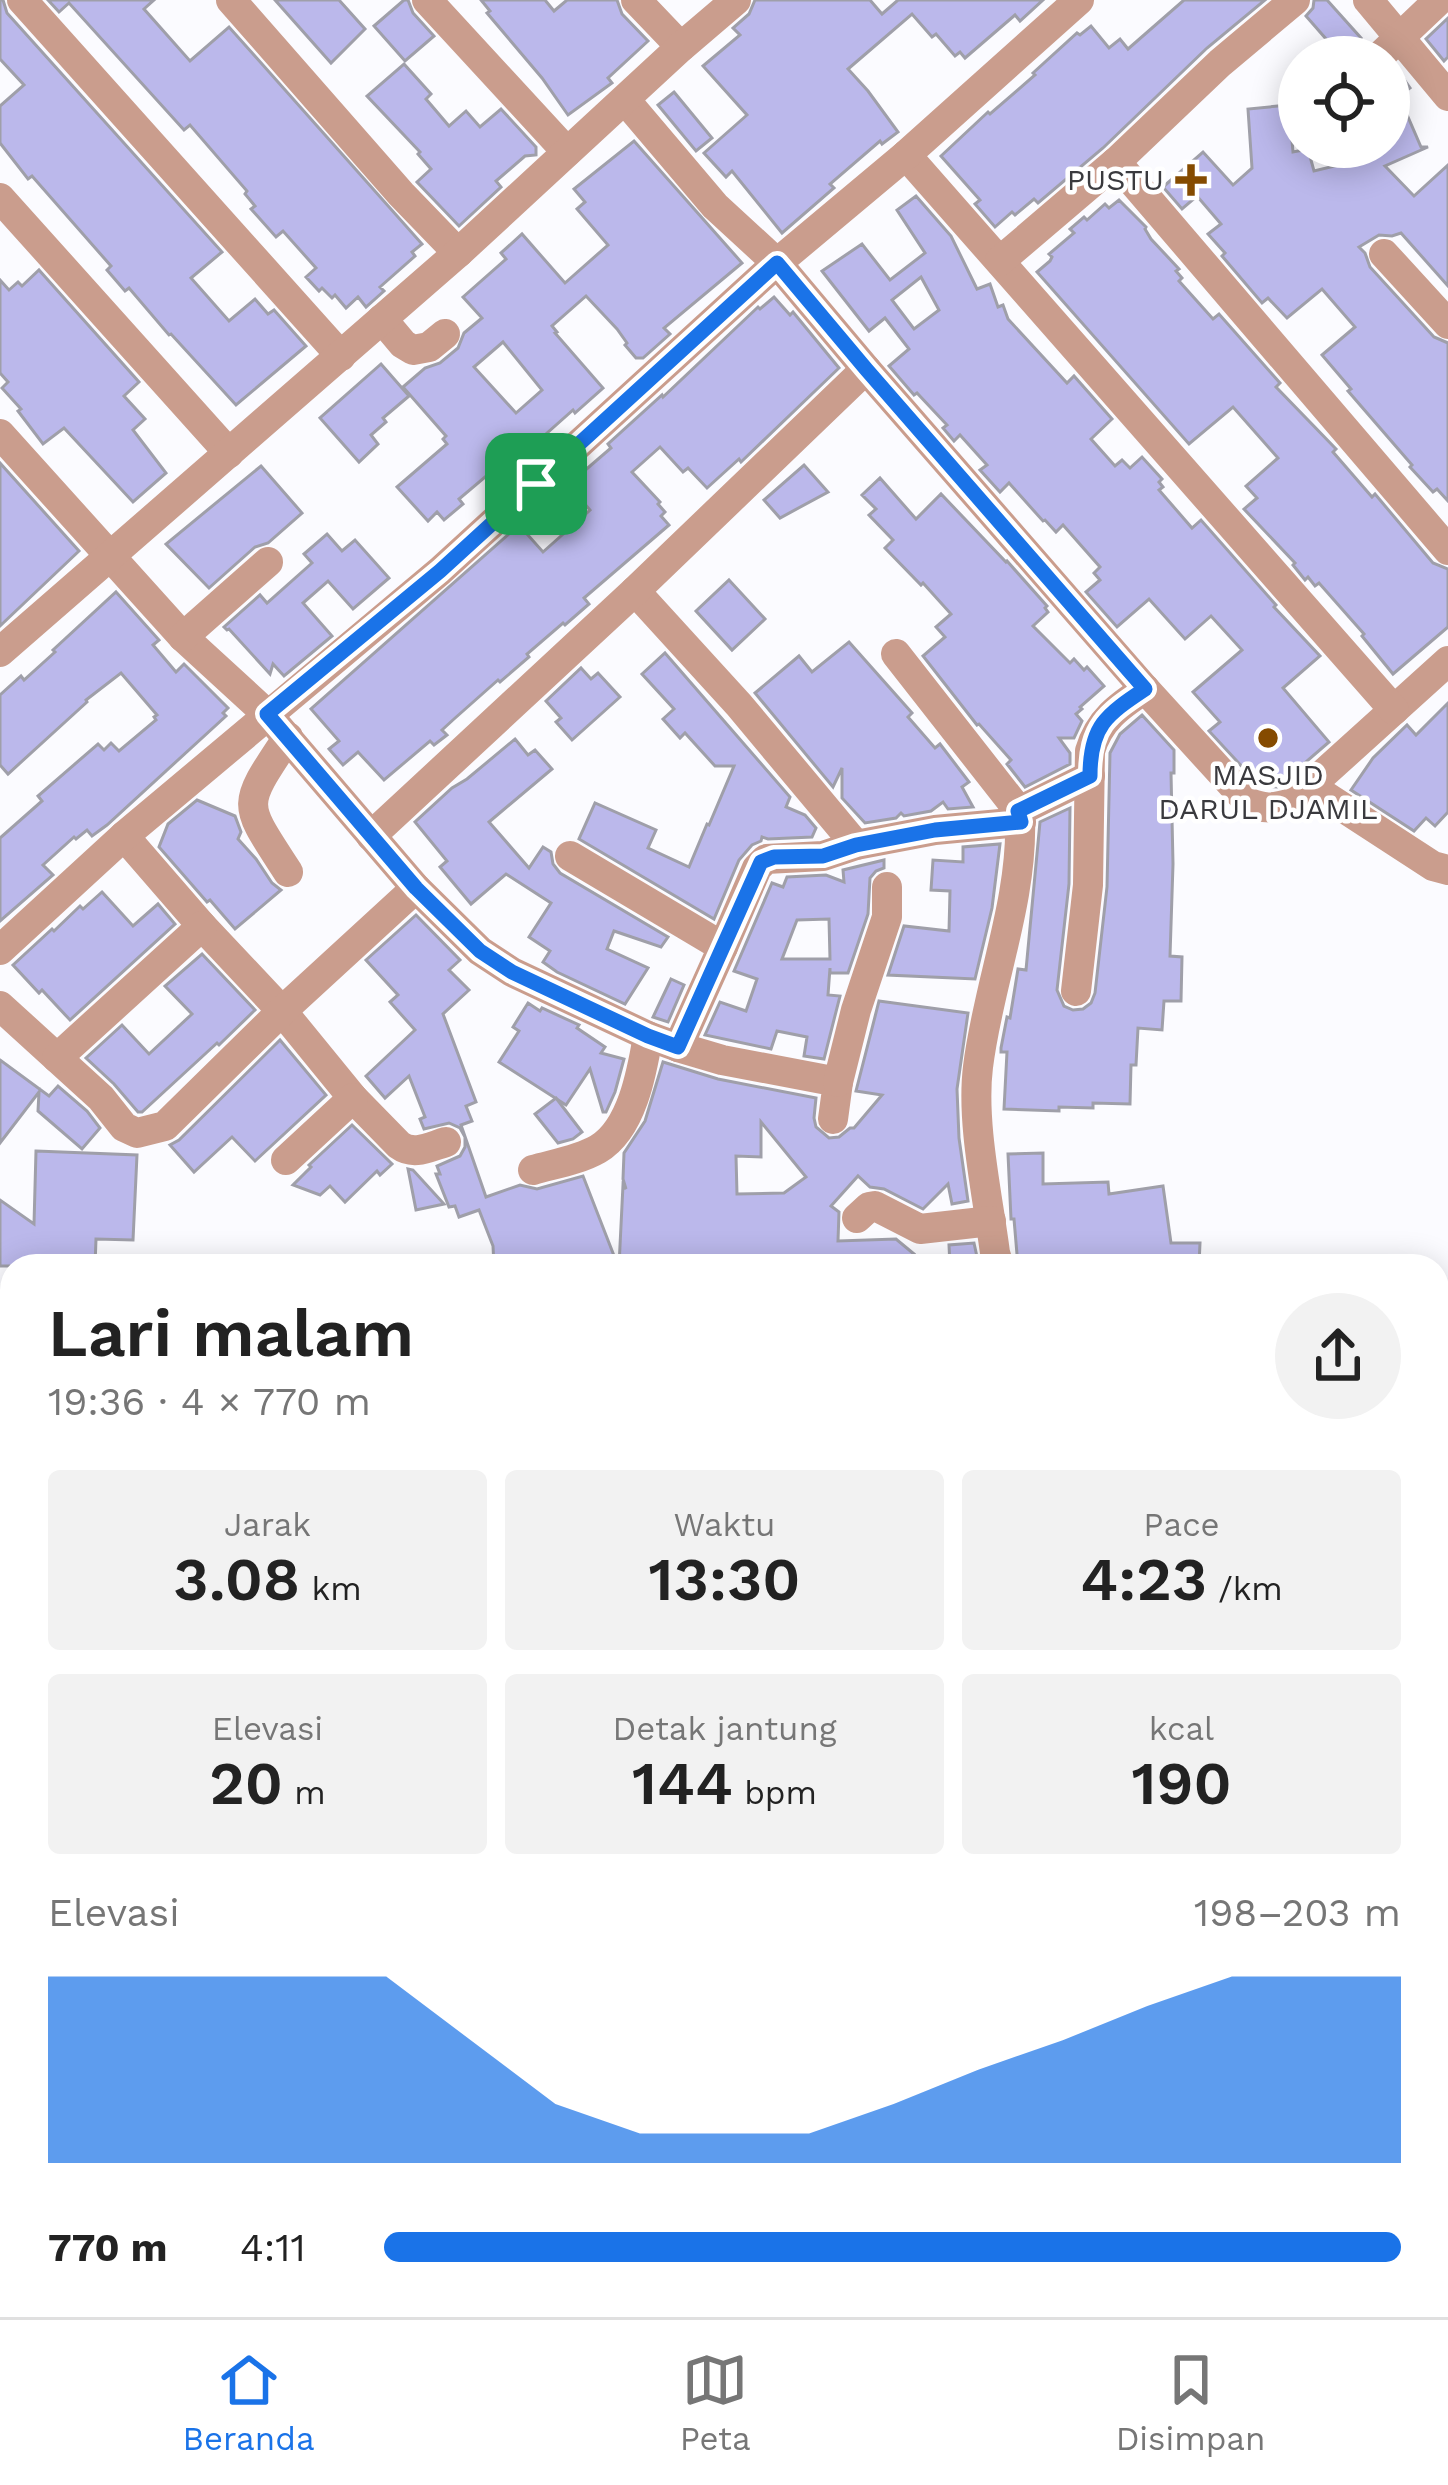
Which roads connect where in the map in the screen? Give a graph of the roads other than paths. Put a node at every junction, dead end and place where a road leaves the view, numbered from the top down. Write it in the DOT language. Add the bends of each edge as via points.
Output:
graph roads {
  1 [pos="22,0"];
  2 [pos="231,0"];
  3 [pos="428,0"];
  4 [pos="636,0"];
  5 [pos="736,0"];
  6 [pos="1079,0"];
  7 [pos="1295,0"];
  8 [pos="1368,0"];
  9 [pos="1438,0"];
  10 [pos="1384,36"];
  11 [pos="1401,36"];
  12 [pos="681,47"];
  13 [pos="1410,63"];
  14 [pos="1446,90"];
  15 [pos="626,101"];
  16 [pos="567,152"];
  17 [pos="906,155"];
  18 [pos="1116,162"];
  19 [pos="0,197"];
  20 [pos="458,254"];
  21 [pos="1384,254"];
  22 [pos="1000,261"];
  23 [pos="777,263"];
  24 [pos="382,319"];
  25 [pos="1448,324"];
  26 [pos="445,334"];
  27 [pos="341,356"];
  28 [pos="866,369"];
  29 [pos="0,434"];
  30 [pos="229,453"];
  31 [pos="1448,550"];
  32 [pos="112,555"];
  33 [pos="268,562"];
  34 [pos="635,591"];
  35 [pos="183,637"];
  36 [pos="0,652"];
  37 [pos="896,654"];
  38 [pos="1448,662"];
  39 [pos="1145,689"];
  40 [pos="1394,710"];
  41 [pos="278,726"];
  42 [pos="1090,776"];
  43 [pos="1310,786"];
  44 [pos="1020,817"];
  45 [pos="124,836"];
  46 [pos="371,836"];
  47 [pos="856,845"];
  48 [pos="570,856"];
  49 [pos="1448,870"];
  50 [pos="288,872"];
  51 [pos="887,887"];
  52 [pos="416,888"];
  53 [pos="202,926"];
  54 [pos="723,947"];
  55 [pos="0,950"];
  56 [pos="1076,991"];
  57 [pos="0,1006"];
  58 [pos="282,1011"];
  59 [pos="648,1036"];
  60 [pos="678,1047"];
  61 [pos="57,1058"];
  62 [pos="838,1082"];
  63 [pos="353,1098"];
  64 [pos="833,1120"];
  65 [pos="446,1142"];
  66 [pos="286,1160"];
  67 [pos="533,1171"];
  68 [pos="857,1218"];
  69 [pos="991,1221"];
  70 [pos="997,1254"];
  1 -- 27 [label="street"];
  2 -- 20 [label="street"];
  3 -- 16 [label="street"];
  4 -- 12 [label="street"];
  5 -- 12 [label="street"];
  6 -- 17 [label="street"];
  7 -- 18 [label="street"];
  8 -- 10 [label="street"];
  9 -- 11 [label="street"];
  12 -- 15 [label="street"];
  13 -- 14 [label="street"];
  15 -- 16 [label="street"];
  15 -- 23 [label="street" via="715,206"];
  16 -- 20 [label="street"];
  17 -- 22 [label="street"];
  17 -- 23 [label="street"];
  18 -- 22 [label="street"];
  18 -- 31 [label="street"];
  19 -- 30 [label="street"];
  20 -- 24 [label="street"];
  21 -- 25 [label="street"];
  22 -- 40 [label="street"];
  23 -- 28 [label="street"];
  23 -- 41 [label="street"];
  24 -- 26 [label="street" via="408,349 429,347"];
  24 -- 27 [label="street"];
  27 -- 30 [label="street"];
  28 -- 34 [label="street"];
  28 -- 39 [label="street"];
  29 -- 32 [label="street"];
  30 -- 32 [label="street"];
  32 -- 35 [label="street"];
  32 -- 36 [label="street"];
  33 -- 35 [label="street"];
  34 -- 46 [label="street"];
  34 -- 47 [label="street"];
  35 -- 41 [label="street"];
  37 -- 44 [label="street"];
  38 -- 40 [label="street"];
  39 -- 42 [label="street" via="1095,734"];
  39 -- 43 [label="street" via="1248,802 1275,808"];
  40 -- 43 [label="street"];
  41 -- 45 [label="street"];
  41 -- 46 [label="street"];
  41 -- 50 [label="street" via="252,809"];
  42 -- 44 [label="street"];
  42 -- 56 [label="street"];
  43 -- 49 [label="street"];
  44 -- 47 [label="street"];
  44 -- 69 [label="street" via="1015,884 978,1069"];
  45 -- 53 [label="street"];
  45 -- 55 [label="street"];
  46 -- 52 [label="street"];
  47 -- 54 [label="street" via="761,862"];
  48 -- 54 [label="street"];
  51 -- 62 [label="street" via="887,917"];
  52 -- 58 [label="street"];
  52 -- 59 [label="street" via="496,962"];
  53 -- 58 [label="street"];
  53 -- 61 [label="street"];
  54 -- 60 [label="street"];
  57 -- 61 [label="street"];
  58 -- 61 [label="street" via="165,1126 149,1131 124,1127"];
  58 -- 63 [label="street"];
  59 -- 60 [label="street"];
  59 -- 67 [label="street" via="639,1085 611,1138"];
  60 -- 62 [label="street"];
  62 -- 64 [label="street"];
  63 -- 65 [label="street" via="402,1148"];
  63 -- 66 [label="street"];
  68 -- 69 [label="street" via="875,1206 920,1229"];
  69 -- 70 [label="street"];
}
